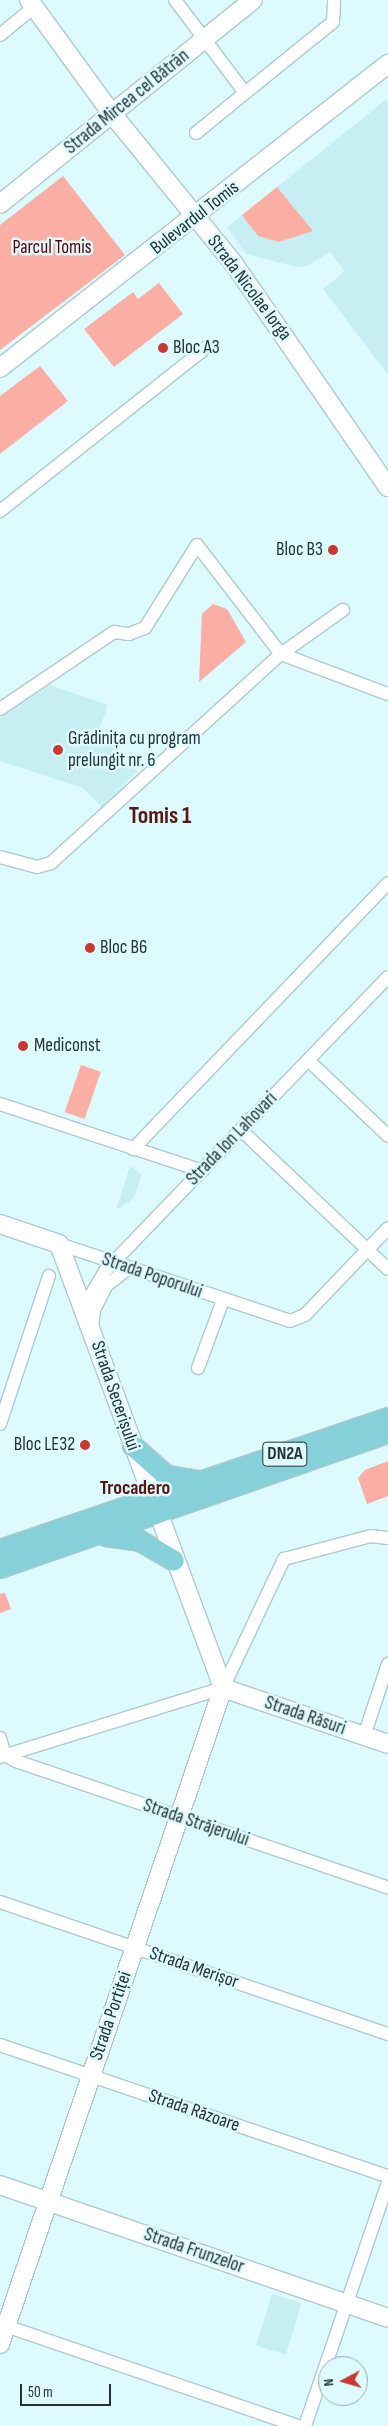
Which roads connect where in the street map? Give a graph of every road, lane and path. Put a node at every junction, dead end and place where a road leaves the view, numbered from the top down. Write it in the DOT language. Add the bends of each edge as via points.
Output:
graph roads {
  1 [pos="175,0"];
  2 [pos="253,0"];
  3 [pos="334,0"];
  4 [pos="32,4"];
  5 [pos="0,35"];
  6 [pos="203,39"];
  7 [pos="388,64"];
  8 [pos="245,93"];
  9 [pos="112,115"];
  10 [pos="196,133"];
  11 [pos="0,204"];
  12 [pos="195,219"];
  13 [pos="206,348"];
  14 [pos="0,368"];
  15 [pos="388,487"];
  16 [pos="0,511"];
  17 [pos="343,610"];
  18 [pos="281,654"];
  19 [pos="388,694"];
  20 [pos="0,709"];
  21 [pos="0,857"];
  22 [pos="388,883"];
  23 [pos="388,978"];
  24 [pos="308,1060"];
  25 [pos="0,1104"];
  26 [pos="241,1130"];
  27 [pos="388,1136"];
  28 [pos="133,1149"];
  29 [pos="202,1171"];
  30 [pos="0,1224"];
  31 [pos="388,1228"];
  32 [pos="59,1244"];
  33 [pos="368,1250"];
  34 [pos="114,1262"];
  35 [pos="129,1268"];
  36 [pos="388,1269"];
  37 [pos="49,1276"];
  38 [pos="223,1300"];
  39 [pos="84,1307"];
  40 [pos="92,1329"];
  41 [pos="198,1368"];
  42 [pos="388,1418"];
  43 [pos="0,1424"];
  44 [pos="388,1433"];
  45 [pos="133,1446"];
  46 [pos="209,1481"];
  47 [pos="156,1507"];
  48 [pos="97,1536"];
  49 [pos="388,1538"];
  50 [pos="0,1550"];
  51 [pos="174,1560"];
  52 [pos="0,1568"];
  53 [pos="388,1664"];
  54 [pos="223,1688"];
  55 [pos="364,1736"];
  56 [pos="0,1738"];
  57 [pos="388,1744"];
  58 [pos="3,1756"];
  59 [pos="179,1817"];
  60 [pos="388,1888"];
  61 [pos="0,1902"];
  62 [pos="135,1948"];
  63 [pos="388,2034"];
  64 [pos="0,2045"];
  65 [pos="91,2076"];
  66 [pos="388,2176"];
  67 [pos="388,2182"];
  68 [pos="0,2185"];
  69 [pos="48,2201"];
  70 [pos="347,2303"];
  71 [pos="388,2318"];
  72 [pos="3,2325"];
  73 [pos="0,2344"];
  74 [pos="298,2426"];
  75 [pos="305,2426"];
  1 -- 6 [label="street"];
  2 -- 6 [label="street, Strada Mircea cel Bătrân"];
  3 -- 8 [label="street" via="333,22"];
  4 -- 5 [label="street"];
  4 -- 9 [label="street, Strada Nicolae Iorga"];
  6 -- 8 [label="street"];
  6 -- 9 [label="street, Strada Mircea cel Bătrân"];
  7 -- 12 [label="street, Bulevardul Tomis"];
  8 -- 10 [label="street"];
  9 -- 11 [label="street, Strada Mircea cel Bătrân"];
  9 -- 12 [label="street, Strada Nicolae Iorga"];
  12 -- 14 [label="street, Bulevardul Tomis"];
  12 -- 15 [label="street, Strada Nicolae Iorga" via="234,264"];
  13 -- 16 [label="street"];
  17 -- 18 [label="street"];
  18 -- 19 [label="street"];
  18 -- 20 [label="street" via="197,545 145,628 129,634 114,632"];
  18 -- 21 [label="street" via="51,863 37,867"];
  22 -- 28 [label="street"];
  23 -- 24 [label="street, Strada Ion Lahovari"];
  24 -- 26 [label="street, Strada Ion Lahovari"];
  24 -- 27 [label="street"];
  25 -- 28 [label="street"];
  26 -- 29 [label="street, Strada Ion Lahovari"];
  26 -- 33 [label="street"];
  28 -- 29 [label="street"];
  29 -- 34 [label="street, Strada Ion Lahovari"];
  30 -- 32 [label="street, Strada Poporului"];
  31 -- 33 [label="street"];
  32 -- 34 [label="street, Strada Poporului"];
  32 -- 39 [label="street, Strada Secerișului"];
  33 -- 36 [label="street"];
  33 -- 38 [label="street, Strada Poporului" via="305,1315 282,1320"];
  34 -- 35 [label="street, Strada Poporului"];
  34 -- 39 [label="street, Strada Ion Lahovari" via="92,1288"];
  35 -- 38 [label="street, Strada Poporului"];
  35 -- 40 [label="street" via="106,1285 94,1310"];
  37 -- 43 [label="street"];
  38 -- 41 [label="street"];
  39 -- 40 [label="street, Strada Secerișului"];
  40 -- 45 [label="street, Strada Secerișului"];
  42 -- 46 [label="main road, DN2A"];
  44 -- 47 [label="main road"];
  45 -- 46 [label="main road" via="167,1476"];
  45 -- 47 [label="street, Strada Secerișului"];
  46 -- 47 [label="main road, DN2A"];
  47 -- 48 [label="main road"];
  47 -- 50 [label="main road, DN2A"];
  47 -- 51 [label="street, Strada Secerișului"];
  48 -- 51 [label="main road" via="140,1542"];
  48 -- 52 [label="main road"];
  49 -- 54 [label="street" via="372,1536 284,1558"];
  51 -- 54 [label="street, Strada Secerișului"];
  53 -- 55 [label="street"];
  54 -- 55 [label="street, Strada Răsuri"];
  54 -- 58 [label="street"];
  54 -- 59 [label="street, Strada Portiței"];
  55 -- 57 [label="street, Strada Răsuri"];
  56 -- 58 [label="street"];
  58 -- 59 [label="street, Strada Străjerului"];
  59 -- 60 [label="street, Strada Străjerului"];
  59 -- 62 [label="street, Strada Portiței"];
  61 -- 62 [label="street, Strada Merișor"];
  62 -- 63 [label="street, Strada Merișor"];
  62 -- 65 [label="street, Strada Portiței"];
  64 -- 65 [label="street, Strada Răzoare"];
  65 -- 66 [label="street, Strada Răzoare"];
  65 -- 69 [label="street, Strada Portiței"];
  67 -- 70 [label="street"];
  68 -- 69 [label="street, Strada Frunzelor"];
  69 -- 70 [label="street, Strada Frunzelor"];
  69 -- 72 [label="street, Strada Portiței"];
  70 -- 71 [label="street, Strada Frunzelor"];
  70 -- 75 [label="street"];
  72 -- 73 [label="street, Strada Portiței"];
  72 -- 74 [label="street"];
}
